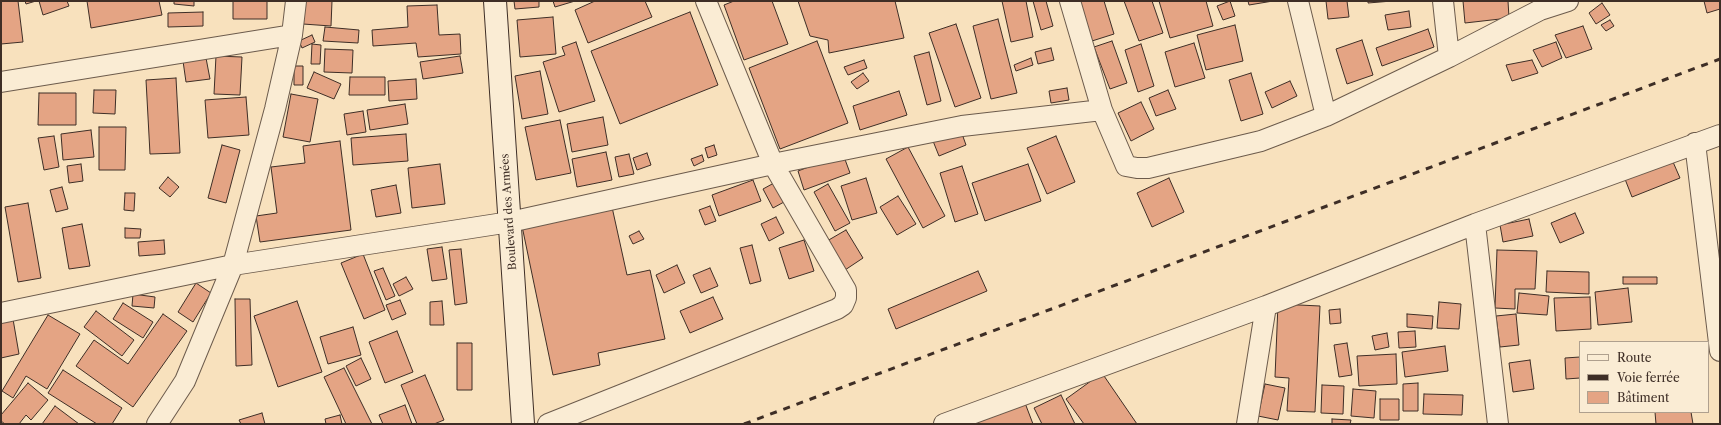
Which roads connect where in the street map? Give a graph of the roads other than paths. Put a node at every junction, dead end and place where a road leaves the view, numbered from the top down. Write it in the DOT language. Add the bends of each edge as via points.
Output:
graph roads {
  1 [pos="296,1"];
  2 [pos="495,1"];
  3 [pos="1070,1"];
  4 [pos="1298,1"];
  5 [pos="1442,1"];
  6 [pos="1568,1"];
  7 [pos="708,2"];
  8 [pos="292,35"];
  9 [pos="1448,57"];
  10 [pos="1,82"];
  11 [pos="1102,110"];
  12 [pos="1326,116"];
  13 [pos="1720,135"];
  14 [pos="1695,143"];
  15 [pos="773,164"];
  16 [pos="510,222"];
  17 [pos="1475,224"];
  18 [pos="233,266"];
  19 [pos="1266,306"];
  20 [pos="1,313"];
  21 [pos="1720,351"];
  22 [pos="157,424"];
  23 [pos="523,424"];
  24 [pos="548,424"];
  25 [pos="944,424"];
  26 [pos="1247,424"];
  27 [pos="1498,424"];
  1 -- 8 [label="street"];
  2 -- 16 [label="main road, Boulevard des Armées"];
  3 -- 11 [label="street"];
  4 -- 12 [label="street"];
  5 -- 9 [label="street"];
  6 -- 9 [label="street" via="1540,10"];
  7 -- 15 [label="street"];
  8 -- 10 [label="street"];
  8 -- 18 [label="street"];
  9 -- 12 [label="street"];
  11 -- 12 [label="street" via="1126,166 1137,168 1148,168 1261,141"];
  11 -- 15 [label="street" via="962,126"];
  13 -- 14 [label="street"];
  14 -- 17 [label="street"];
  14 -- 21 [label="street"];
  15 -- 16 [label="street"];
  15 -- 24 [label="street" via="846,290 843,305"];
  16 -- 18 [label="street"];
  16 -- 23 [label="main road, Boulevard des Armées"];
  17 -- 19 [label="street"];
  17 -- 27 [label="street"];
  18 -- 20 [label="street"];
  18 -- 22 [label="street" via="185,381"];
  19 -- 25 [label="street"];
  19 -- 26 [label="street"];
}
